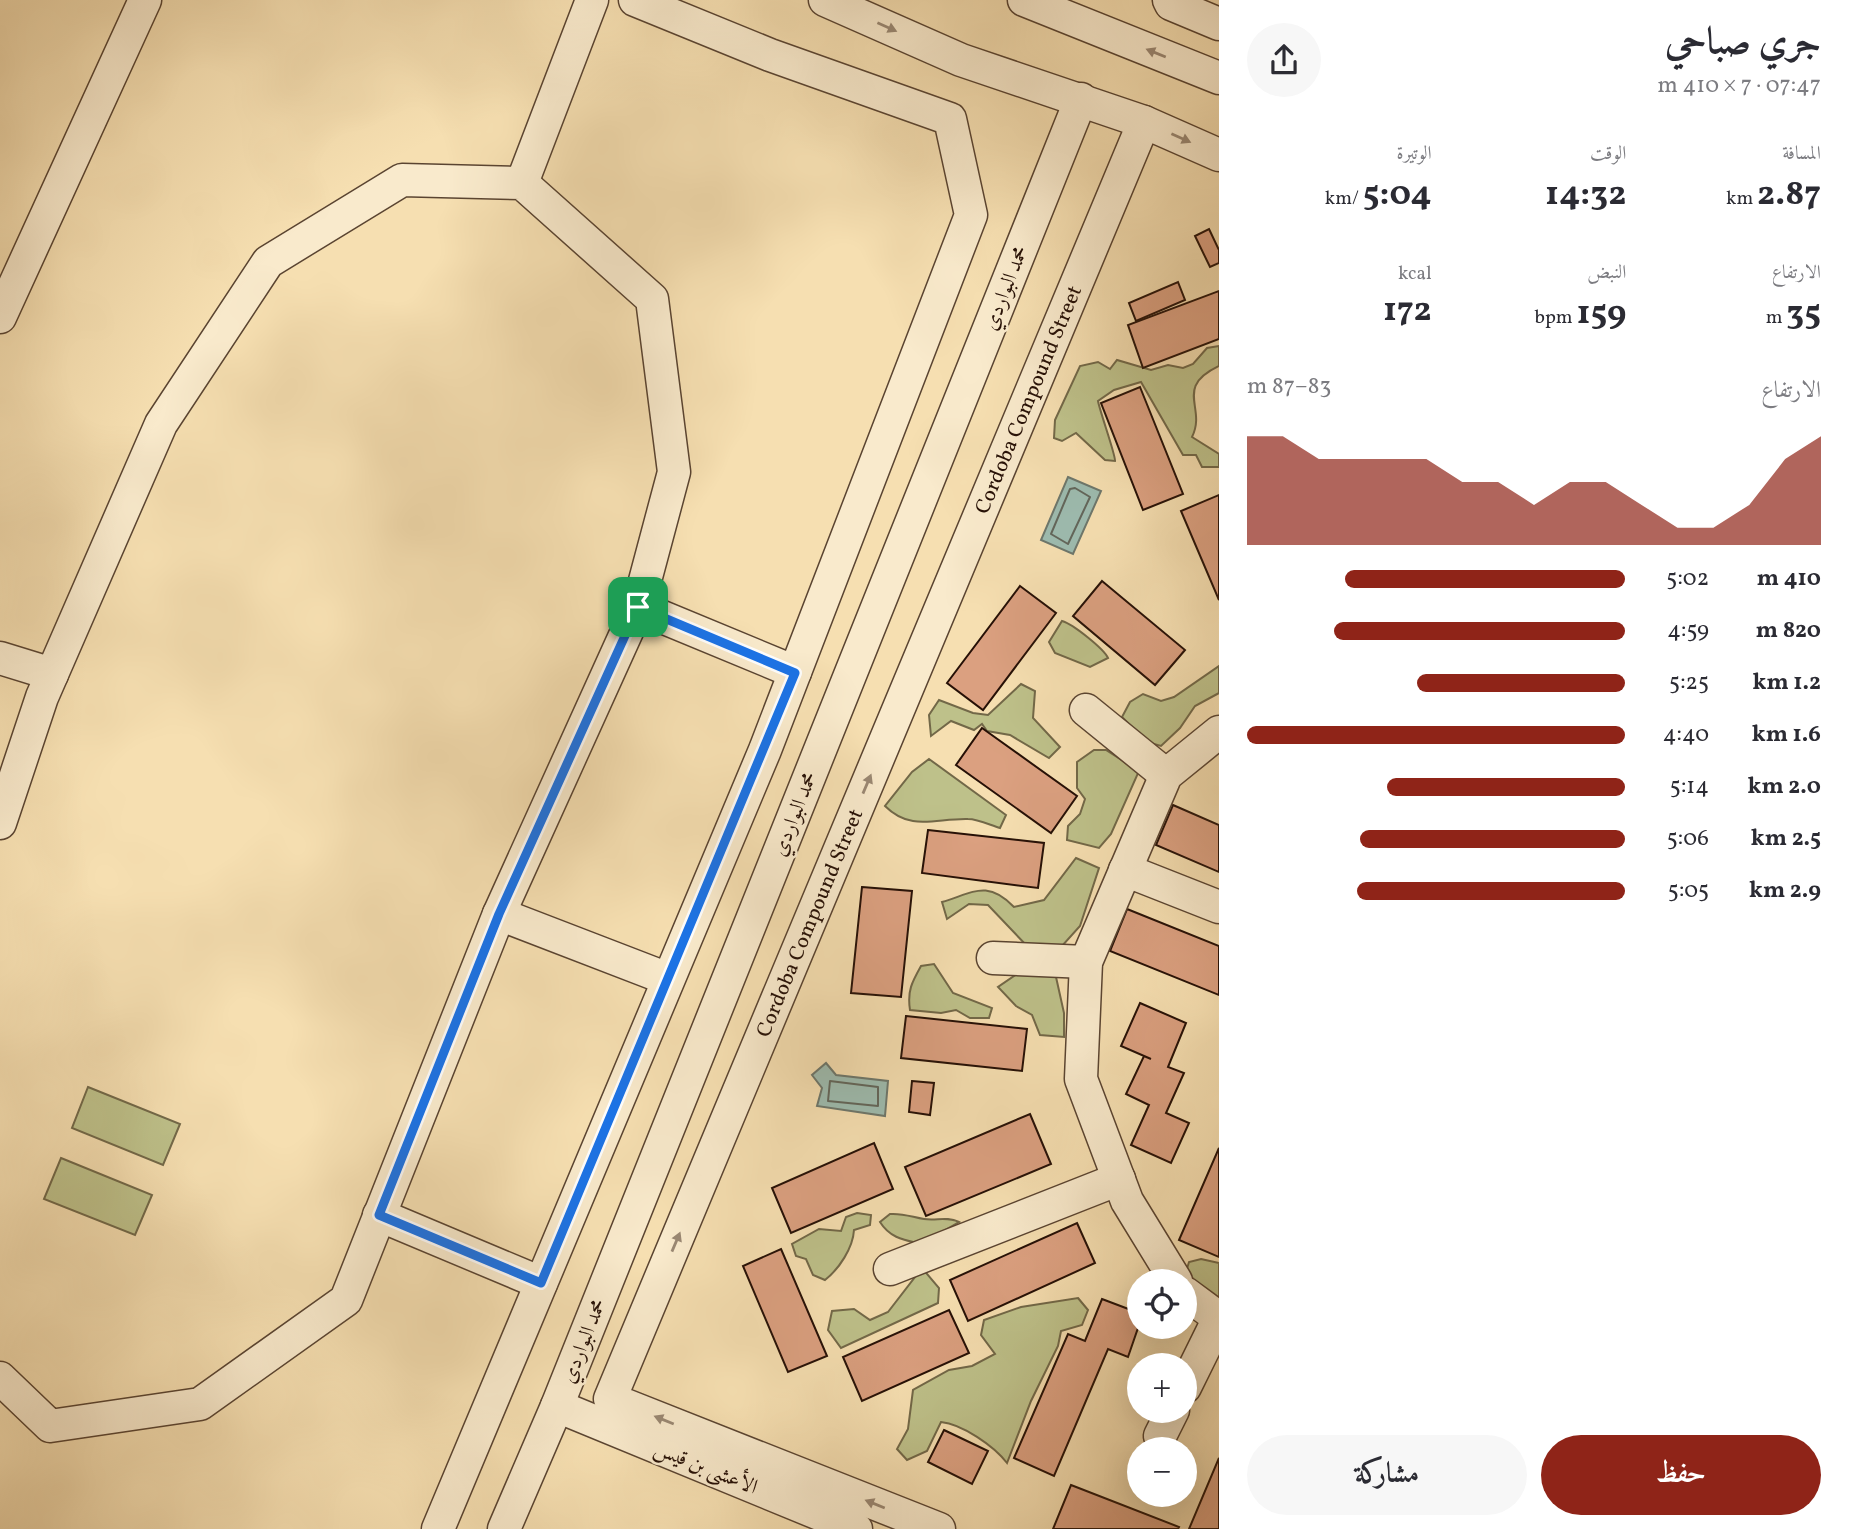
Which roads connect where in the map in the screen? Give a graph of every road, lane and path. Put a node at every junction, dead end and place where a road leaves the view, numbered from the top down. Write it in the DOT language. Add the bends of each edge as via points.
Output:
graph roads {
  1 [pos="145,0"];
  2 [pos="592,0"];
  3 [pos="635,0"];
  4 [pos="825,0"];
  5 [pos="1024,0"];
  6 [pos="1169,0"];
  7 [pos="1219,24"];
  8 [pos="1219,78"];
  9 [pos="1081,99"];
  10 [pos="1144,122"];
  11 [pos="1219,155"];
  12 [pos="522,183"];
  13 [pos="0,317"];
  14 [pos="638,607"];
  15 [pos="0,658"];
  16 [pos="795,673"];
  17 [pos="52,674"];
  18 [pos="1086,710"];
  19 [pos="1219,732"];
  20 [pos="11,749"];
  21 [pos="1166,775"];
  22 [pos="0,823"];
  23 [pos="1125,870"];
  24 [pos="1219,907"];
  25 [pos="499,914"];
  26 [pos="993,958"];
  27 [pos="1086,962"];
  28 [pos="668,979"];
  29 [pos="1119,1179"];
  30 [pos="379,1215"];
  31 [pos="890,1269"];
  32 [pos="1169,1269"];
  33 [pos="541,1283"];
  34 [pos="1197,1302"];
  35 [pos="1219,1318"];
  36 [pos="1197,1363"];
  37 [pos="3,1389"];
  38 [pos="557,1406"];
  39 [pos="438,1529"];
  40 [pos="504,1529"];
  41 [pos="856,1529"];
  42 [pos="939,1529"];
  1 -- 13 [label="street"];
  2 -- 12 [label="street"];
  3 -- 16 [label="street" via="950,119 971,215"];
  4 -- 9 [label="street, one-way" via="961,60"];
  8 -- 5 [label="street, one-way"];
  6 -- 7 [label="street"];
  9 -- 10 [label="street"];
  9 -- 38 [label="street, محمد البواردي"];
  10 -- 11 [label="street, one-way"];
  42 -- 10 [label="street, Cordoba Compound Street, one-way" via="610,1399"];
  12 -- 14 [label="street" via="652,299 674,472"];
  12 -- 17 [label="street" via="402,180 268,262 161,425"];
  14 -- 16 [label="street"];
  14 -- 25 [label="street"];
  15 -- 17 [label="street"];
  16 -- 28 [label="street"];
  17 -- 20 [label="street"];
  18 -- 21 [label="street"];
  19 -- 21 [label="street"];
  20 -- 22 [label="street"];
  21 -- 23 [label="street"];
  23 -- 24 [label="street"];
  23 -- 27 [label="street"];
  25 -- 28 [label="street"];
  25 -- 30 [label="street"];
  26 -- 27 [label="street"];
  27 -- 29 [label="street" via="1081,1079"];
  28 -- 33 [label="street"];
  29 -- 31 [label="street"];
  29 -- 32 [label="street" via="1127,1201"];
  30 -- 33 [label="street"];
  30 -- 37 [label="street" via="346,1300 200,1404 50,1426"];
  33 -- 39 [label="street"];
  34 -- 35 [label="street"];
  35 -- 36 [label="street"];
  38 -- 40 [label="street, محمد البواردي"];
  38 -- 41 [label="street, الأعشى بن قيس"];
}
